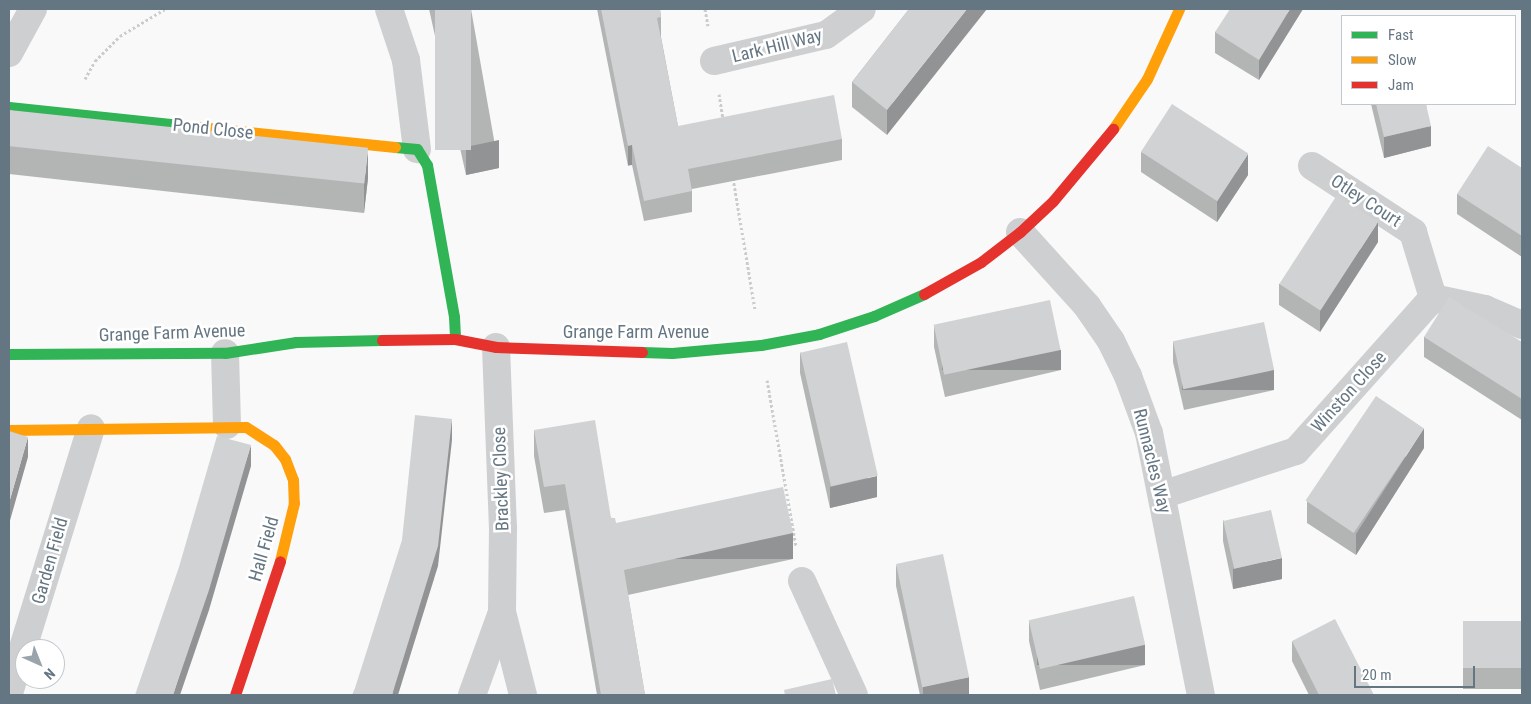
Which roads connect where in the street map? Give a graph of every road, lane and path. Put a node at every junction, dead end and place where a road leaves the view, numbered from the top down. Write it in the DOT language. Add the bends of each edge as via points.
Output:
graph roads {
  1 [pos="33,9"];
  2 [pos="165,9"];
  3 [pos="389,9"];
  4 [pos="705,9"];
  5 [pos="862,9"];
  6 [pos="1179,9"];
  7 [pos="9,52"];
  8 [pos="714,61"];
  9 [pos="9,107"];
  10 [pos="69,113"];
  11 [pos="725,130"];
  12 [pos="417,150"];
  13 [pos="1312,166"];
  14 [pos="732,169"];
  15 [pos="1020,232"];
  16 [pos="1434,298"];
  17 [pos="1522,325"];
  18 [pos="455,339"];
  19 [pos="761,345"];
  20 [pos="496,347"];
  21 [pos="225,353"];
  22 [pos="9,354"];
  23 [pos="236,426"];
  24 [pos="91,428"];
  25 [pos="9,430"];
  26 [pos="1162,495"];
  27 [pos="802,581"];
  28 [pos="502,612"];
  29 [pos="9,693"];
  30 [pos="234,695"];
  31 [pos="472,695"];
  32 [pos="524,695"];
  33 [pos="854,695"];
  34 [pos="1201,695"];
  1 -- 7 [label="street"];
  2 -- 10 [label="path" via="136,24 95,61"];
  3 -- 12 [label="street" via="406,60"];
  4 -- 8 [label="path"];
  5 -- 8 [label="street, Lark Hill Way" via="826,35"];
  6 -- 15 [label="street, Grange Farm Avenue" via="1147,79 1103,144 1053,201"];
  8 -- 11 [label="path"];
  9 -- 10 [label="street, Pond Close"];
  10 -- 12 [label="street, Pond Close"];
  12 -- 18 [label="street" via="427,165 454,317"];
  13 -- 16 [label="street, Otley Court" via="1413,232"];
  14 -- 19 [label="path"];
  15 -- 19 [label="street, Grange Farm Avenue" via="981,262 911,301 819,334"];
  15 -- 26 [label="street, Runnacles Way" via="1065,279 1112,341 1149,432"];
  16 -- 17 [label="street" via="1485,309"];
  16 -- 26 [label="street, Winston Close" via="1296,451"];
  18 -- 20 [label="street, Grange Farm Avenue"];
  18 -- 21 [label="street, Grange Farm Avenue" via="296,342"];
  19 -- 20 [label="street, Grange Farm Avenue" via="672,353"];
  19 -- 27 [label="path"];
  20 -- 28 [label="street, Brackley Close" via="503,528"];
  21 -- 22 [label="street, Grange Farm Avenue"];
  21 -- 23 [label="street"];
  23 -- 24 [label="street"];
  23 -- 30 [label="street, Hall Field" via="274,445 285,459 293,480 294,503 288,535"];
  24 -- 25 [label="street"];
  24 -- 29 [label="street, Garden Field"];
  26 -- 34 [label="street, Runnacles Way"];
  27 -- 33 [label="street"];
  28 -- 31 [label="street, Brackley Close"];
  28 -- 32 [label="street, Brackley Close"];
}
